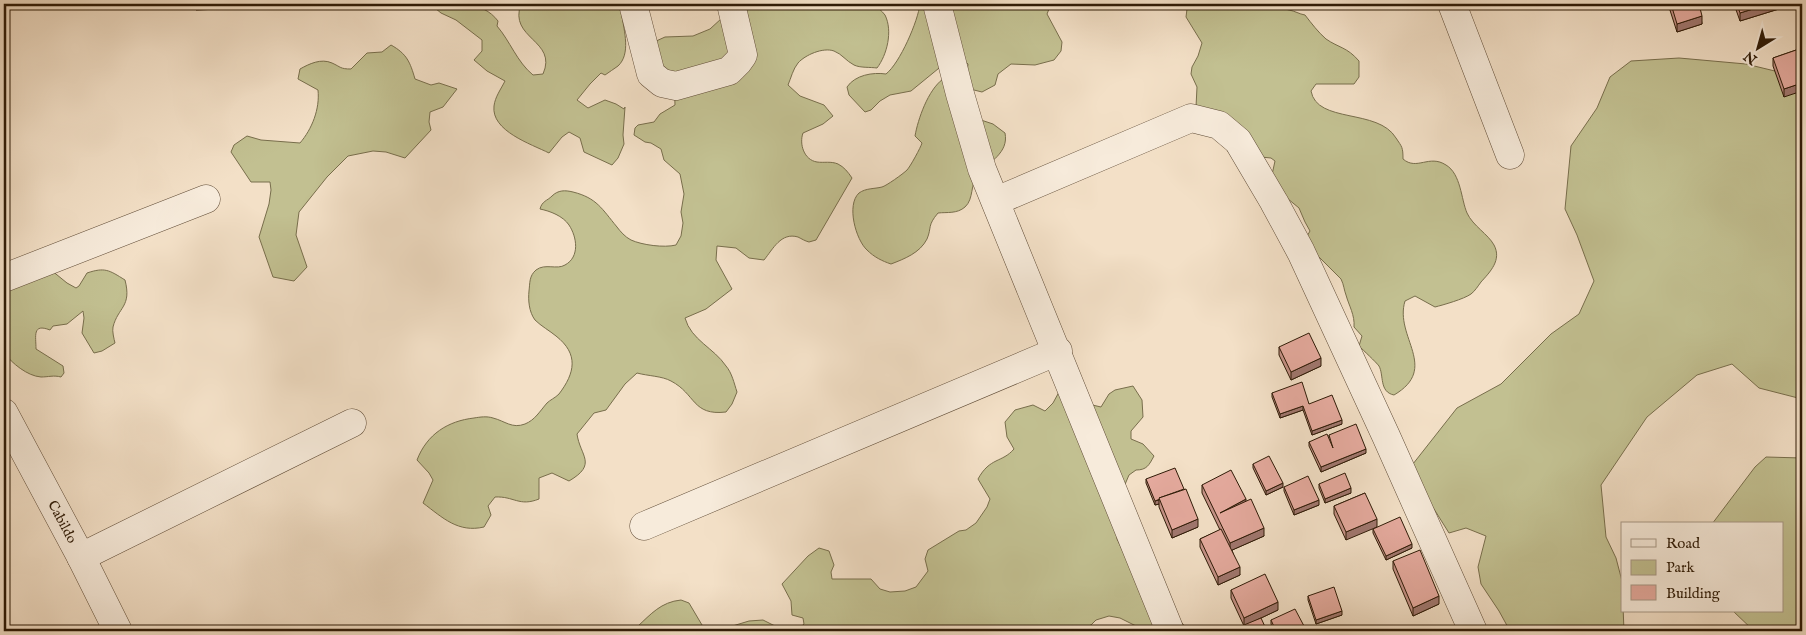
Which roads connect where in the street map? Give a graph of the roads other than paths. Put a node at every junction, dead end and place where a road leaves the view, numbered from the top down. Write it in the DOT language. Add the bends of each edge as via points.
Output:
graph roads {
  1 [pos="633,4"];
  2 [pos="731,4"];
  3 [pos="937,4"];
  4 [pos="1452,4"];
  5 [pos="1510,155"];
  6 [pos="206,199"];
  7 [pos="996,201"];
  8 [pos="4,278"];
  9 [pos="1058,351"];
  10 [pos="4,414"];
  11 [pos="352,423"];
  12 [pos="644,526"];
  13 [pos="81,557"];
  14 [pos="1466,629"];
  15 [pos="118,631"];
  16 [pos="1170,631"];
  1 -- 2 [label="street" via="651,74 662,83 676,86 729,71 743,55"];
  3 -- 7 [label="street" via="982,169"];
  4 -- 5 [label="street"];
  6 -- 8 [label="street"];
  7 -- 9 [label="street"];
  7 -- 14 [label="street" via="1191,118 1219,126 1238,140 1301,252 1378,418"];
  9 -- 12 [label="street"];
  9 -- 16 [label="street"];
  10 -- 13 [label="street, Cabildo"];
  11 -- 13 [label="street"];
  13 -- 15 [label="street, Cabildo"];
}
